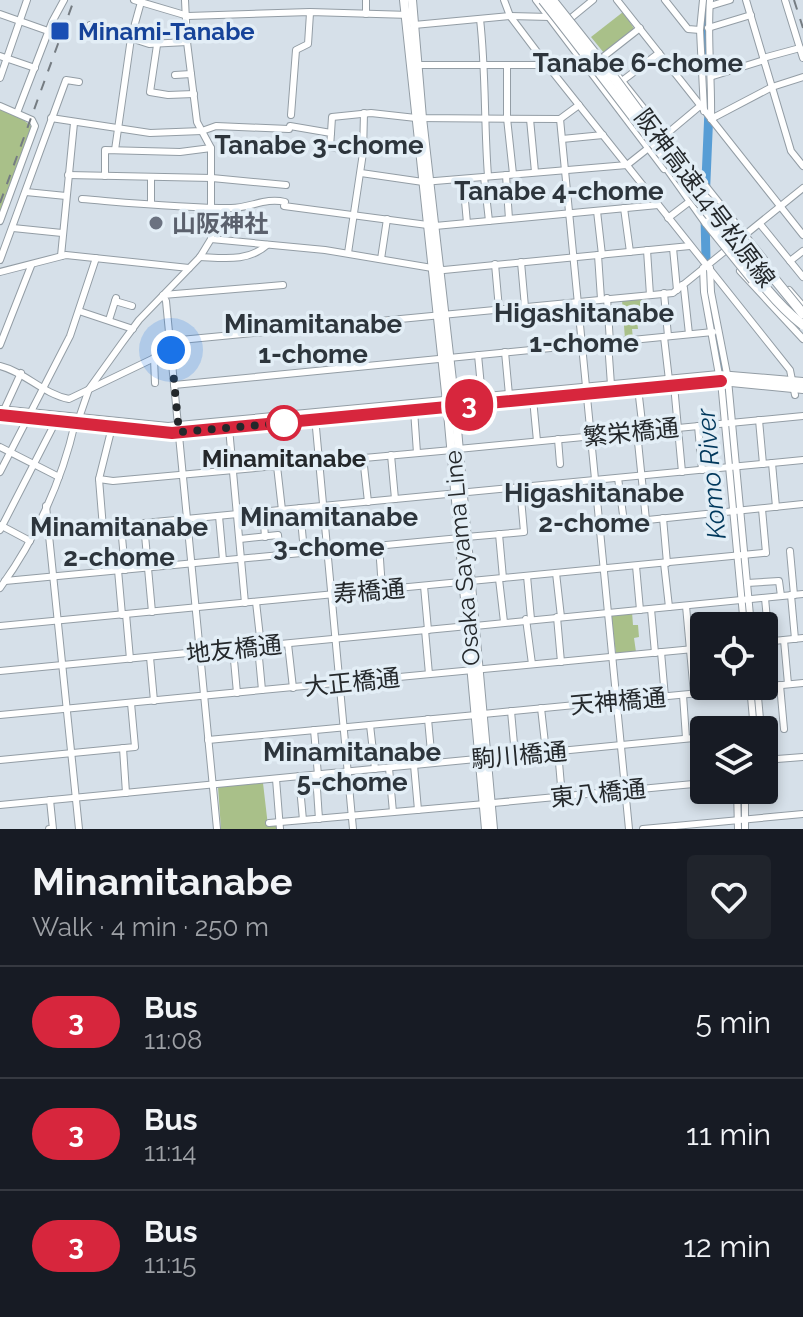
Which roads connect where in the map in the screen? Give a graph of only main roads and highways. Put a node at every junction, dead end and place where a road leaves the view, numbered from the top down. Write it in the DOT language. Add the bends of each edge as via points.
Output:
graph roads {
  1 [pos="404,0"];
  2 [pos="412,0"];
  3 [pos="543,0"];
  4 [pos="554,0"];
  5 [pos="410,19"];
  6 [pos="419,118"];
  7 [pos="653,150"];
  8 [pos="803,315"];
  9 [pos="803,325"];
  10 [pos="803,331"];
  11 [pos="671,382"];
  12 [pos="803,382"];
  13 [pos="796,388"];
  14 [pos="586,390"];
  15 [pos="451,404"];
  16 [pos="1,412"];
  17 [pos="315,417"];
  18 [pos="77,421"];
  19 [pos="178,429"];
  20 [pos="489,804"];
  21 [pos="486,829"];
  22 [pos="493,829"];
  1 -- 5 [label="main road, Osaka Sayama Line"];
  2 -- 5 [label="main road, Osaka Sayama Line"];
  3 -- 7 [label="highway, 阪神高速14号松原線, bridge"];
  4 -- 8 [label="highway, 阪神高速14号松原線, bridge"];
  5 -- 6 [label="main road, Osaka Sayama Line"];
  5 -- 6 [label="main road, Osaka Sayama Line"];
  6 -- 15 [label="main road, Osaka Sayama Line"];
  7 -- 9 [label="highway, 阪神高速14号松原線, bridge" via="759,280"];
  7 -- 10 [label="highway, bridge" via="740,267"];
  11 -- 13 [label="main road" via="724,377"];
  11 -- 14 [label="main road"];
  11 -- 14 [label="main road"];
  12 -- 13 [label="main road"];
  14 -- 15 [label="main road"];
  14 -- 15 [label="main road"];
  15 -- 17 [label="main road"];
  15 -- 17 [label="main road"];
  15 -- 20 [label="main road, Osaka Sayama Line"];
  16 -- 18 [label="main road"];
  17 -- 19 [label="main road"];
  17 -- 19 [label="main road"];
  18 -- 19 [label="main road"];
  18 -- 19 [label="main road"];
  20 -- 21 [label="main road, Osaka Sayama Line"];
  20 -- 22 [label="main road, Osaka Sayama Line"];
}
